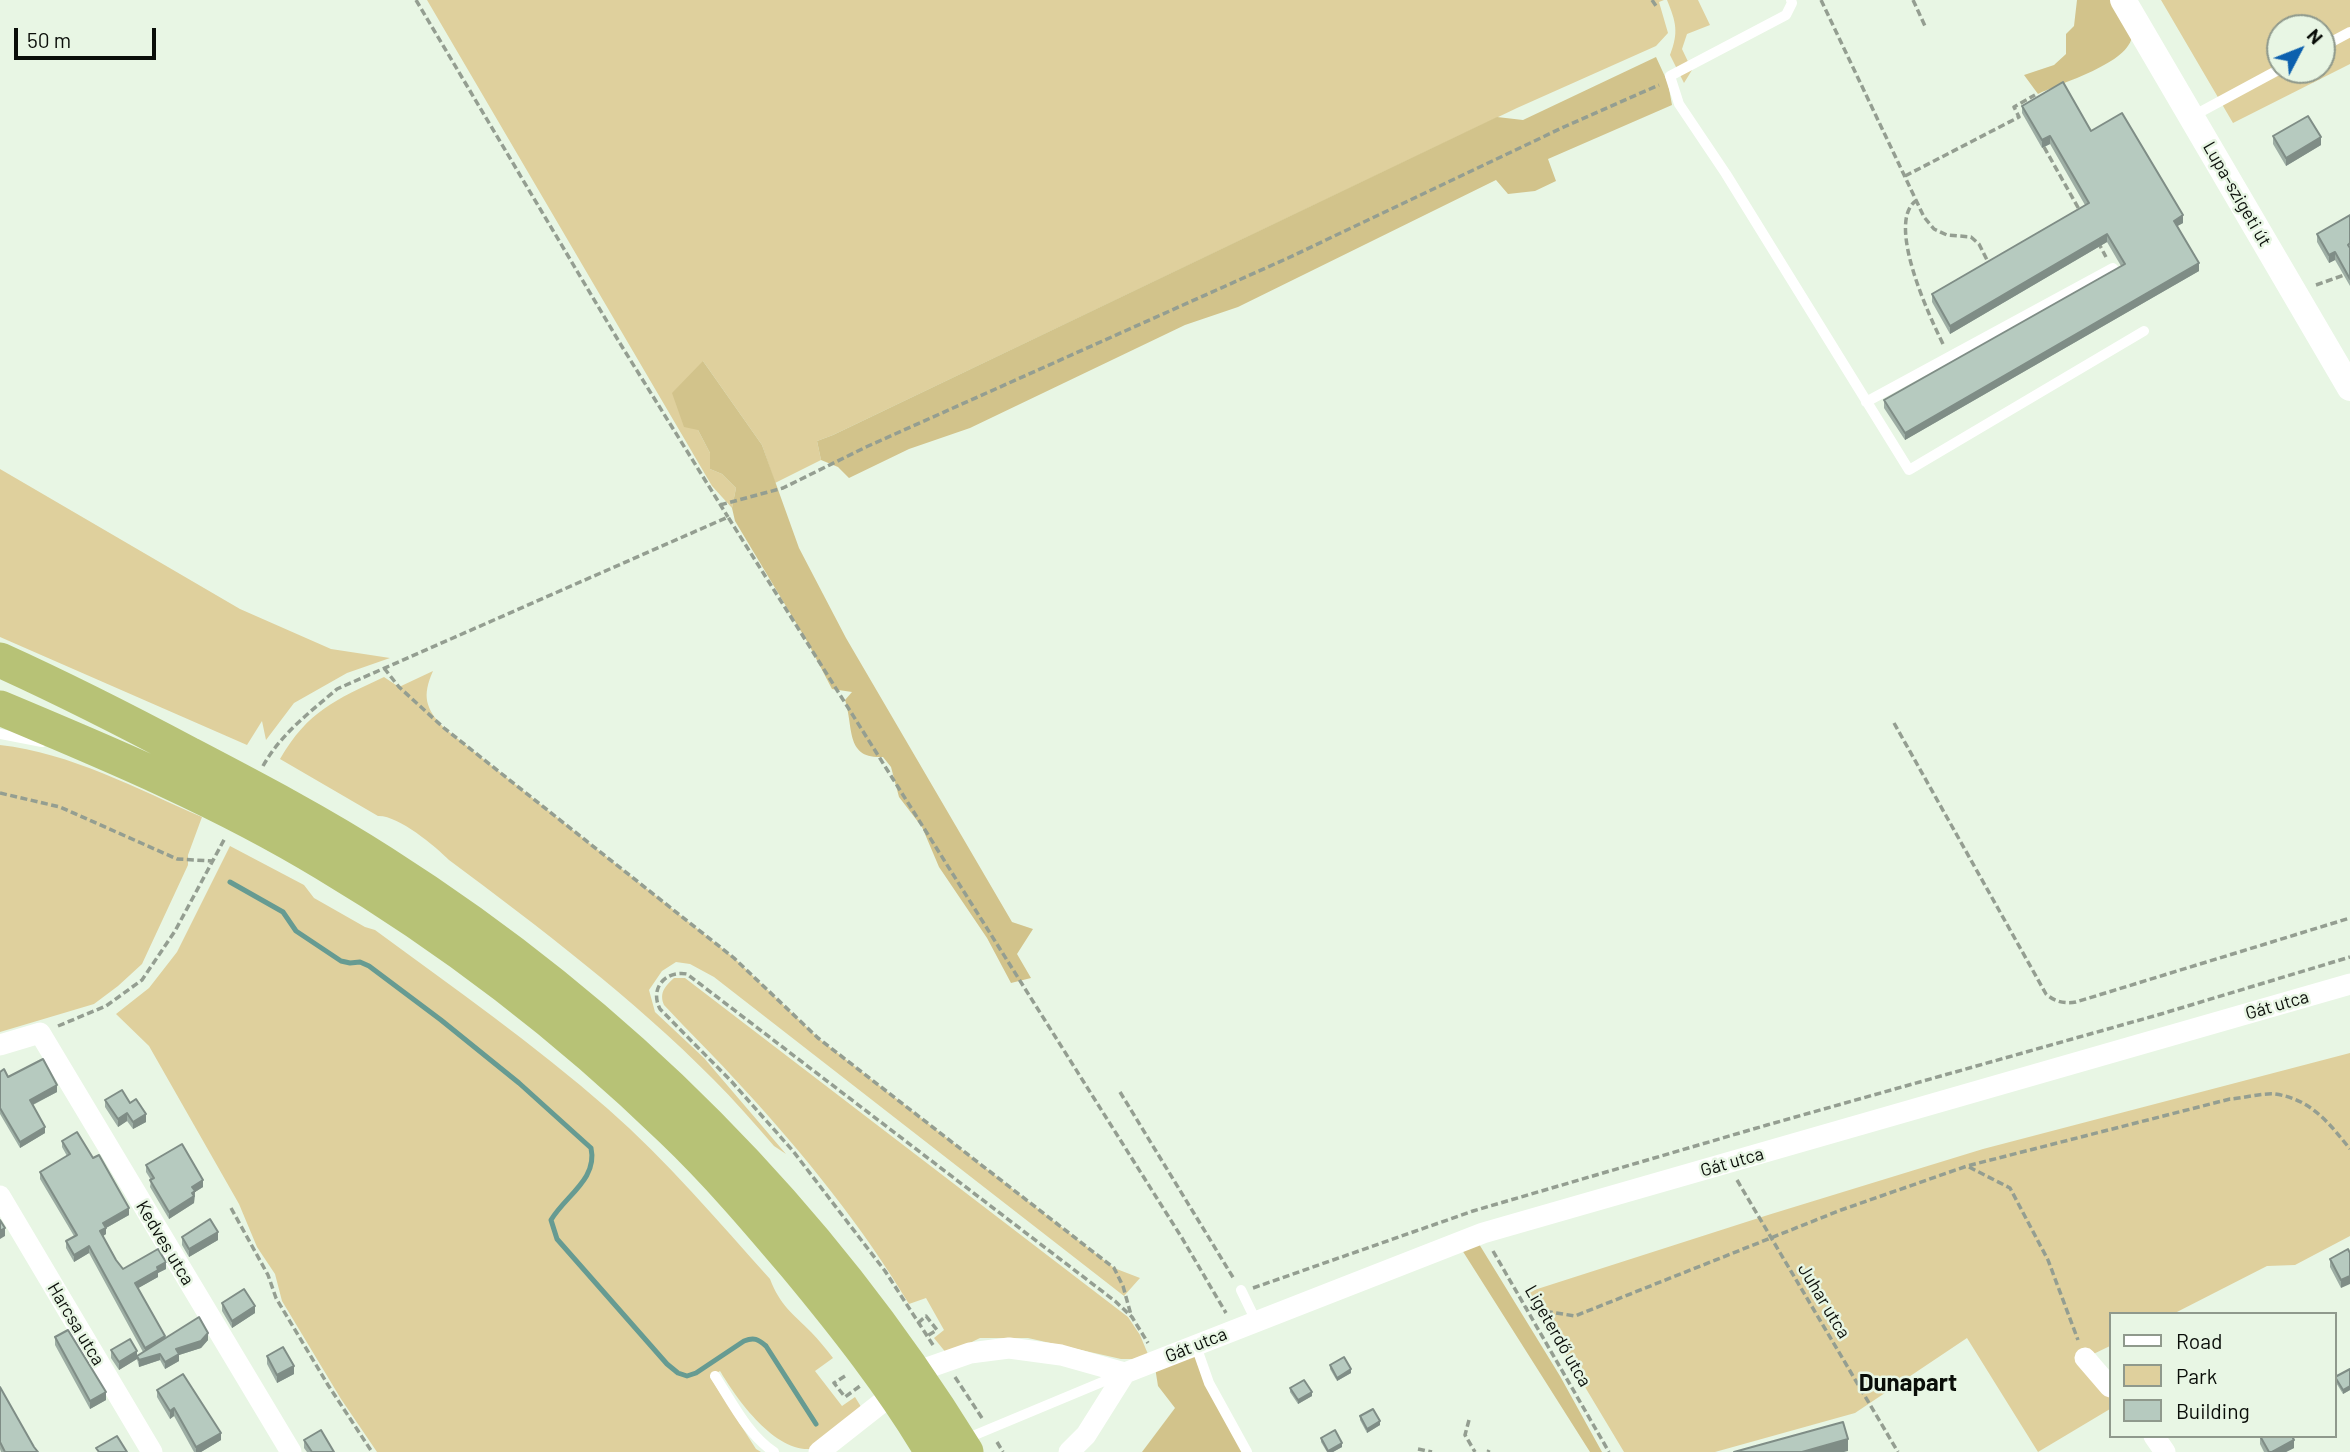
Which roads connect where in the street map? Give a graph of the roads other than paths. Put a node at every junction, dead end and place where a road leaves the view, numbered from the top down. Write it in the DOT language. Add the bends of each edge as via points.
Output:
graph roads {
  1 [pos="1791,0"];
  2 [pos="2123,0"];
  3 [pos="2266,77"];
  4 [pos="2191,117"];
  5 [pos="2113,268"];
  6 [pos="2144,331"];
  7 [pos="2350,388"];
  8 [pos="1866,402"];
  9 [pos="0,660"];
  10 [pos="0,708"];
  11 [pos="0,734"];
  12 [pos="110,754"];
  13 [pos="214,785"];
  14 [pos="279,820"];
  15 [pos="2350,984"];
  16 [pos="0,1045"];
  17 [pos="0,1196"];
  18 [pos="1241,1290"];
  19 [pos="1256,1321"];
  20 [pos="882,1324"];
  21 [pos="1196,1346"];
  22 [pos="2085,1358"];
  23 [pos="1125,1373"];
  24 [pos="715,1376"];
  25 [pos="2108,1385"];
  26 [pos="981,1446"];
  27 [pos="152,1452"];
  28 [pos="291,1452"];
  29 [pos="774,1452"];
  30 [pos="819,1452"];
  31 [pos="931,1452"];
  32 [pos="1069,1452"];
  33 [pos="1247,1452"];
  1 -- 8 [label="lane" via="1786,15 1670,76 1679,104"];
  2 -- 4 [label="street, Lupa-szigeti út"];
  3 -- 4 [label="lane"];
  4 -- 7 [label="street, Lupa-szigeti út"];
  5 -- 8 [label="lane"];
  6 -- 8 [label="lane" via="1909,470"];
  9 -- 13 [label="highway" via="110,712"];
  10 -- 12 [label="highway"];
  11 -- 12 [label="lane"];
  12 -- 13 [label="highway"];
  13 -- 14 [label="highway"];
  14 -- 20 [label="highway" via="323,862 434,933 564,1032 704,1163 826,1302"];
  14 -- 20 [label="highway" via="383,863 590,1015 712,1128 812,1237"];
  15 -- 19 [label="street, Gát utca" via="1483,1233"];
  16 -- 28 [label="street, Kedves utca" via="40,1033"];
  17 -- 27 [label="street, Harcsa utca"];
  18 -- 19 [label="lane"];
  19 -- 21 [label="street, Gát utca"];
  20 -- 26 [label="highway"];
  20 -- 31 [label="highway"];
  21 -- 23 [label="street, Gát utca"];
  21 -- 33 [label="lane" via="1209,1383"];
  22 -- 25 [label="street"];
  23 -- 30 [label="street" via="1061,1355 1009,1348 970,1353 913,1378"];
  23 -- 31 [label="lane"];
  23 -- 32 [label="street" via="1086,1436"];
  24 -- 29 [label="lane" via="752,1432"];
}
